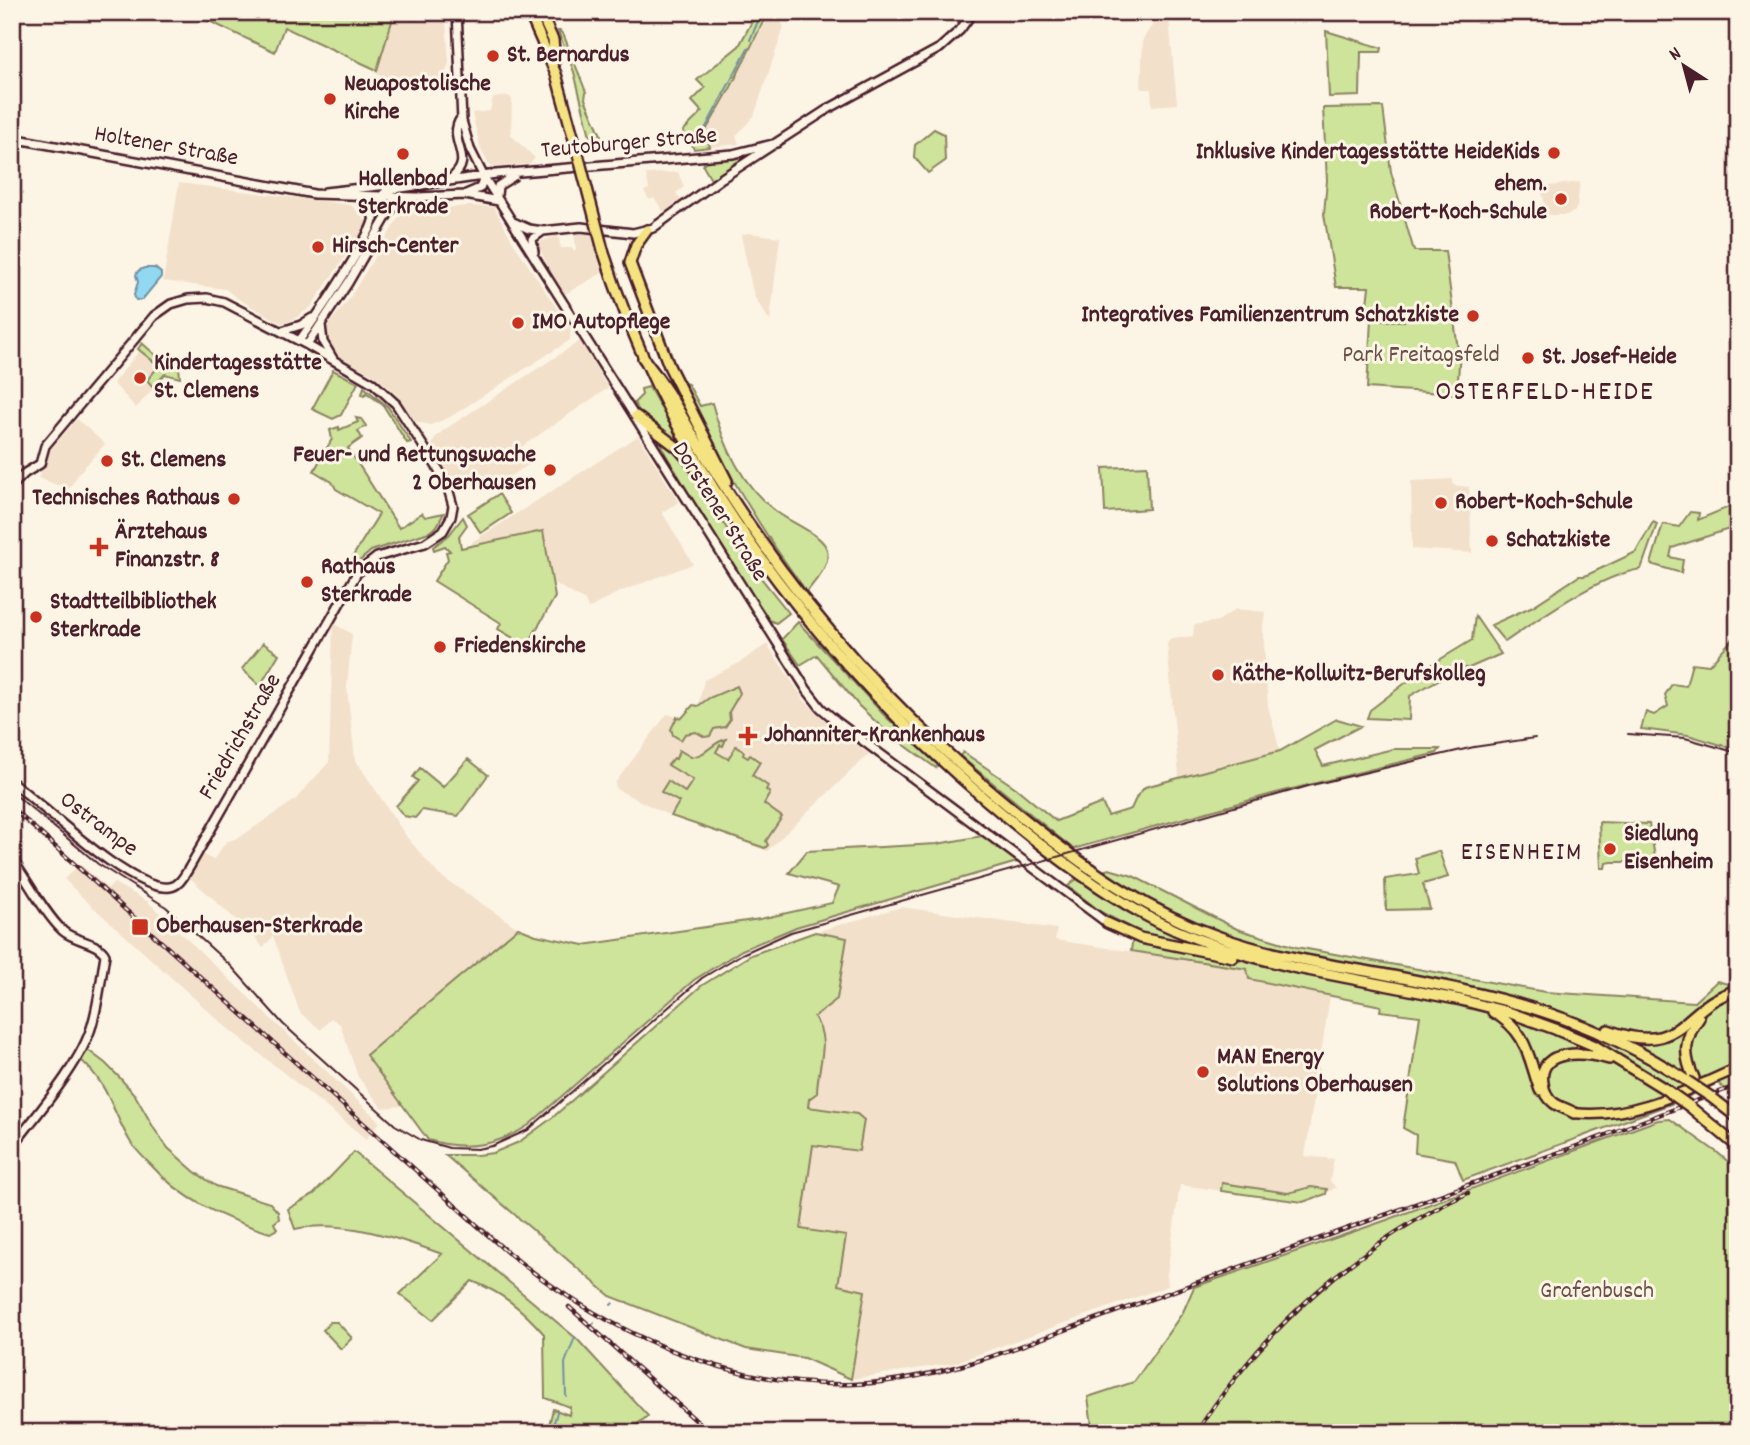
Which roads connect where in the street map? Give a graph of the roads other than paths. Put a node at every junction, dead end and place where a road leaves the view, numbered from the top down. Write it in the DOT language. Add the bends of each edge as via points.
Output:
graph roads {
  1 [pos="457,12"];
  2 [pos="529,12"];
  3 [pos="540,12"];
  4 [pos="973,12"];
  5 [pos="556,74"];
  6 [pos="461,117"];
  7 [pos="12,138"];
  8 [pos="777,143"];
  9 [pos="520,173"];
  10 [pos="485,177"];
  11 [pos="447,181"];
  12 [pos="413,185"];
  13 [pos="374,186"];
  14 [pos="314,194"];
  15 [pos="384,195"];
  16 [pos="465,195"];
  17 [pos="356,196"];
  18 [pos="417,197"];
  19 [pos="498,199"];
  20 [pos="391,209"];
  21 [pos="374,220"];
  22 [pos="512,222"];
  23 [pos="647,230"];
  24 [pos="543,231"];
  25 [pos="543,272"];
  26 [pos="318,313"];
  27 [pos="321,324"];
  28 [pos="281,331"];
  29 [pos="303,343"];
  30 [pos="643,358"];
  31 [pos="334,362"];
  32 [pos="636,416"];
  33 [pos="12,486"];
  34 [pos="721,498"];
  35 [pos="747,520"];
  36 [pos="13,785"];
  37 [pos="12,859"];
  38 [pos="167,887"];
  39 [pos="1107,923"];
  40 [pos="1297,968"];
  41 [pos="1738,991"];
  42 [pos="1487,1006"];
  43 [pos="1705,1009"];
  44 [pos="1563,1017"];
  45 [pos="1623,1063"];
  46 [pos="1738,1068"];
  47 [pos="1690,1079"];
  48 [pos="1574,1113"];
  49 [pos="1738,1118"];
  50 [pos="12,1147"];
  51 [pos="1738,1147"];
  1 -- 6 [label="main road, Dorstener Straße"];
  2 -- 5 [label="highway"];
  3 -- 5 [label="highway" via="553,40"];
  4 -- 8 [label="main road, Teutoburger Straße" via="940,48 858,91"];
  5 -- 30 [label="highway, bridge" via="603,250"];
  6 -- 10 [label="main road, Dorstener Straße" via="470,149"];
  6 -- 11 [label="main road" via="456,129 463,164"];
  7 -- 14 [label="main road, Holtener Straße"];
  8 -- 9 [label="main road, Teutoburger Straße" via="733,154"];
  8 -- 23 [label="main road, Teutoburger Straße"];
  9 -- 10 [label="main road, Teutoburger Straße"];
  9 -- 19 [label="main road" via="500,183"];
  10 -- 11 [label="main road, Holtener Straße"];
  10 -- 16 [label="main road" via="480,188"];
  10 -- 19 [label="main road, Dorstener Straße"];
  11 -- 12 [label="main road, Holtener Straße"];
  12 -- 13 [label="main road, Holtener Straße"];
  12 -- 15 [label="main road, Holtener Straße" via="393,188"];
  13 -- 14 [label="main road, Holtener Straße"];
  13 -- 15 [label="main road"];
  14 -- 17 [label="main road, Holtener Straße"];
  15 -- 17 [label="main road, Holtener Straße"];
  15 -- 18 [label="main road, Holtener Straße"];
  15 -- 20 [label="main road"];
  15 -- 21 [label="main road"];
  16 -- 18 [label="main road, Holtener Straße"];
  16 -- 19 [label="main road, Holtener Straße"];
  17 -- 21 [label="main road" via="368,205"];
  18 -- 20 [label="main road"];
  19 -- 22 [label="main road, Dorstener Straße"];
  20 -- 27 [label="main road"];
  21 -- 26 [label="main road"];
  22 -- 24 [label="main road"];
  22 -- 25 [label="main road, Dorstener Straße"];
  23 -- 24 [label="main road" via="626,233 581,227"];
  23 -- 35 [label="highway" via="630,263 669,366"];
  24 -- 25 [label="main road" via="531,243"];
  25 -- 32 [label="main road, Dorstener Straße"];
  26 -- 28 [label="main road"];
  26 -- 29 [label="main road"];
  27 -- 29 [label="main road"];
  27 -- 31 [label="main road" via="324,346"];
  28 -- 29 [label="main road, Friedrichstraße"];
  28 -- 33 [label="main road, Friedrichstraße" via="213,299 188,299 168,306 141,329 45,446 40,464"];
  29 -- 31 [label="main road, Friedrichstraße"];
  30 -- 34 [label="highway"];
  30 -- 35 [label="highway" via="667,387"];
  31 -- 38 [label="main road, Friedrichstraße" via="373,383 396,404 451,493 448,525 421,544 382,555 351,581 182,879"];
  32 -- 34 [label="highway" via="678,448"];
  32 -- 39 [label="main road, Dorstener Straße" via="821,708"];
  34 -- 40 [label="highway" via="783,587 852,670 947,766 1019,827 1144,915 1221,948"];
  35 -- 44 [label="highway" via="814,612 902,710 1017,813 1128,894 1182,923 1258,949 1464,990"];
  36 -- 38 [label="main road, Ostrampe" via="105,859 144,881"];
  37 -- 50 [label="main road" via="54,919 72,937 102,949 105,955 88,1035 65,1076"];
  39 -- 40 [label="highway" via="1140,938"];
  40 -- 42 [label="highway"];
  41 -- 43 [label="highway"];
  42 -- 45 [label="highway" via="1555,1029"];
  42 -- 48 [label="highway" via="1521,1037 1547,1101"];
  43 -- 44 [label="highway" via="1678,1029 1647,1038 1627,1037 1578,1018"];
  43 -- 47 [label="highway" via="1687,1041"];
  44 -- 47 [label="highway"];
  45 -- 48 [label="highway" via="1577,1053 1549,1063 1542,1077 1546,1094"];
  45 -- 51 [label="highway, bridge" via="1689,1106"];
  46 -- 48 [label="main road" via="1623,1111"];
  47 -- 49 [label="highway, bridge"];
}
